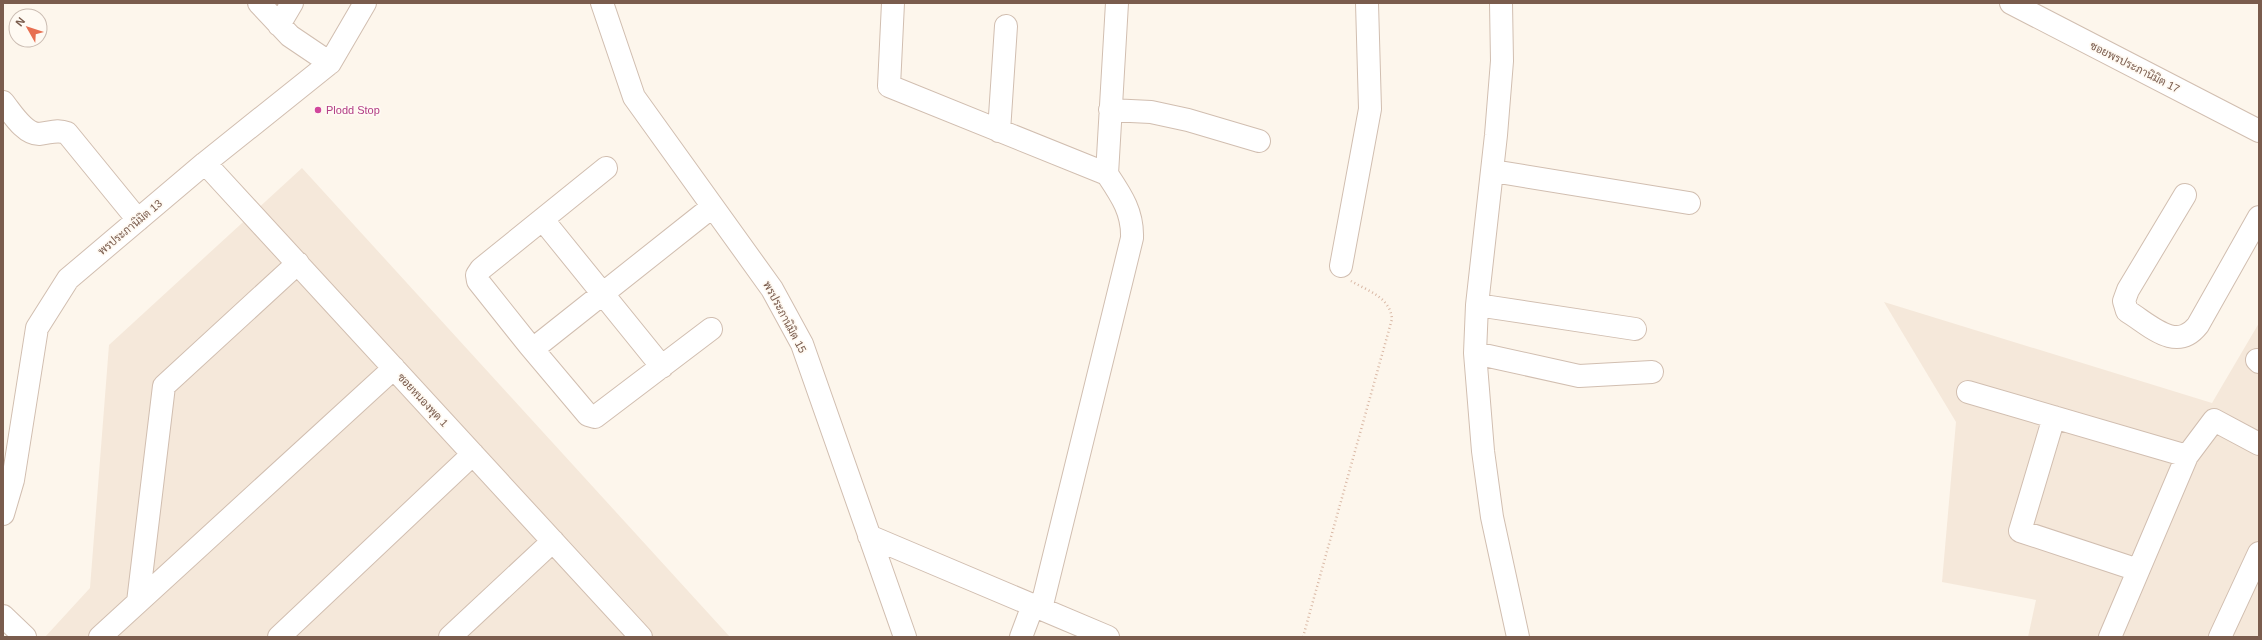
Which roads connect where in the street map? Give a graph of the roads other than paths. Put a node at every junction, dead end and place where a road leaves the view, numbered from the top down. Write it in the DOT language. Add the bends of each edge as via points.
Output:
graph roads {
  1 [pos="259,3"];
  2 [pos="292,3"];
  3 [pos="365,3"];
  4 [pos="602,3"];
  5 [pos="892,3"];
  6 [pos="1117,3"];
  7 [pos="1367,3"];
  8 [pos="1502,3"];
  9 [pos="2011,3"];
  10 [pos="279,25"];
  11 [pos="1006,26"];
  12 [pos="330,63"];
  13 [pos="3,102"];
  14 [pos="1110,110"];
  15 [pos="1000,131"];
  16 [pos="2259,131"];
  17 [pos="1259,141"];
  18 [pos="205,163"];
  19 [pos="606,168"];
  20 [pos="1492,171"];
  21 [pos="1107,174"];
  22 [pos="2185,195"];
  23 [pos="1689,203"];
  24 [pos="712,207"];
  25 [pos="2259,217"];
  26 [pos="138,220"];
  27 [pos="543,220"];
  28 [pos="298,263"];
  29 [pos="1341,266"];
  30 [pos="602,294"];
  31 [pos="1477,305"];
  32 [pos="712,329"];
  33 [pos="1635,329"];
  34 [pos="530,345"];
  35 [pos="1475,353"];
  36 [pos="662,366"];
  37 [pos="394,368"];
  38 [pos="1652,372"];
  39 [pos="1968,392"];
  40 [pos="2054,417"];
  41 [pos="2259,444"];
  42 [pos="473,454"];
  43 [pos="2187,456"];
  44 [pos="3,514"];
  45 [pos="869,536"];
  46 [pos="553,541"];
  47 [pos="2259,553"];
  48 [pos="2138,570"];
  49 [pos="138,602"];
  50 [pos="1037,607"];
  51 [pos="3,616"];
  52 [pos="634,634"];
  53 [pos="25,637"];
  54 [pos="100,637"];
  55 [pos="279,637"];
  56 [pos="450,637"];
  57 [pos="906,637"];
  58 [pos="1020,637"];
  59 [pos="1108,637"];
  60 [pos="1518,637"];
  61 [pos="2110,637"];
  62 [pos="2220,637"];
  1 -- 10 [label="street"];
  2 -- 10 [label="street"];
  3 -- 12 [label="street, พรประภานิมิต 13"];
  4 -- 24 [label="street, พรประภานิมิต 15" via="634,97"];
  5 -- 15 [label="street" via="889,86"];
  6 -- 14 [label="street"];
  7 -- 29 [label="street" via="1370,109"];
  8 -- 20 [label="street" via="1502,61"];
  9 -- 16 [label="street, ซอยพรประภานิมิต 17"];
  10 -- 12 [label="street" via="290,36"];
  11 -- 15 [label="street"];
  12 -- 18 [label="street, พรประภานิมิต 13"];
  13 -- 26 [label="street" via="29,132 38,134 59,130 67,133"];
  14 -- 17 [label="street" via="1150,112 1188,120"];
  14 -- 21 [label="street"];
  15 -- 21 [label="street"];
  18 -- 26 [label="street, พรประภานิมิต 13"];
  18 -- 28 [label="street, ซอยหนองพุด 1"];
  19 -- 27 [label="street"];
  20 -- 23 [label="street"];
  20 -- 31 [label="street"];
  21 -- 50 [label="street" via="1127,205 1131,216 1132,238"];
  22 -- 25 [label="street" via="2128,290 2124,301 2127,311 2169,337 2184,337 2198,325"];
  24 -- 30 [label="street"];
  24 -- 45 [label="street, พรประภานิมิต 15" via="772,289 802,344"];
  26 -- 44 [label="street, พรประภานิมิต 13" via="68,279 37,328 13,480"];
  27 -- 30 [label="street"];
  27 -- 34 [label="street" via="481,269 477,278"];
  28 -- 37 [label="street, ซอยหนองพุด 1"];
  28 -- 49 [label="street" via="164,386"];
  30 -- 34 [label="street" via="538,344"];
  30 -- 36 [label="street"];
  31 -- 33 [label="street"];
  31 -- 35 [label="street"];
  32 -- 36 [label="street"];
  34 -- 36 [label="street" via="590,417 597,416"];
  35 -- 38 [label="street" via="1579,376"];
  35 -- 60 [label="street" via="1492,517"];
  37 -- 42 [label="street, ซอยหนองพุด 1"];
  37 -- 49 [label="street"];
  39 -- 40 [label="street"];
  40 -- 43 [label="street"];
  40 -- 48 [label="street" via="2020,531"];
  41 -- 43 [label="street" via="2214,420"];
  42 -- 46 [label="street, ซอยหนองพุด 1"];
  42 -- 55 [label="street"];
  43 -- 48 [label="street"];
  45 -- 50 [label="street"];
  45 -- 57 [label="street, พรประภานิมิต 15"];
  46 -- 52 [label="street, ซอยหนองพุด 1"];
  46 -- 56 [label="street"];
  47 -- 62 [label="street"];
  48 -- 61 [label="street"];
  49 -- 54 [label="street"];
  50 -- 58 [label="street"];
  50 -- 59 [label="street"];
  51 -- 53 [label="street"];
}
